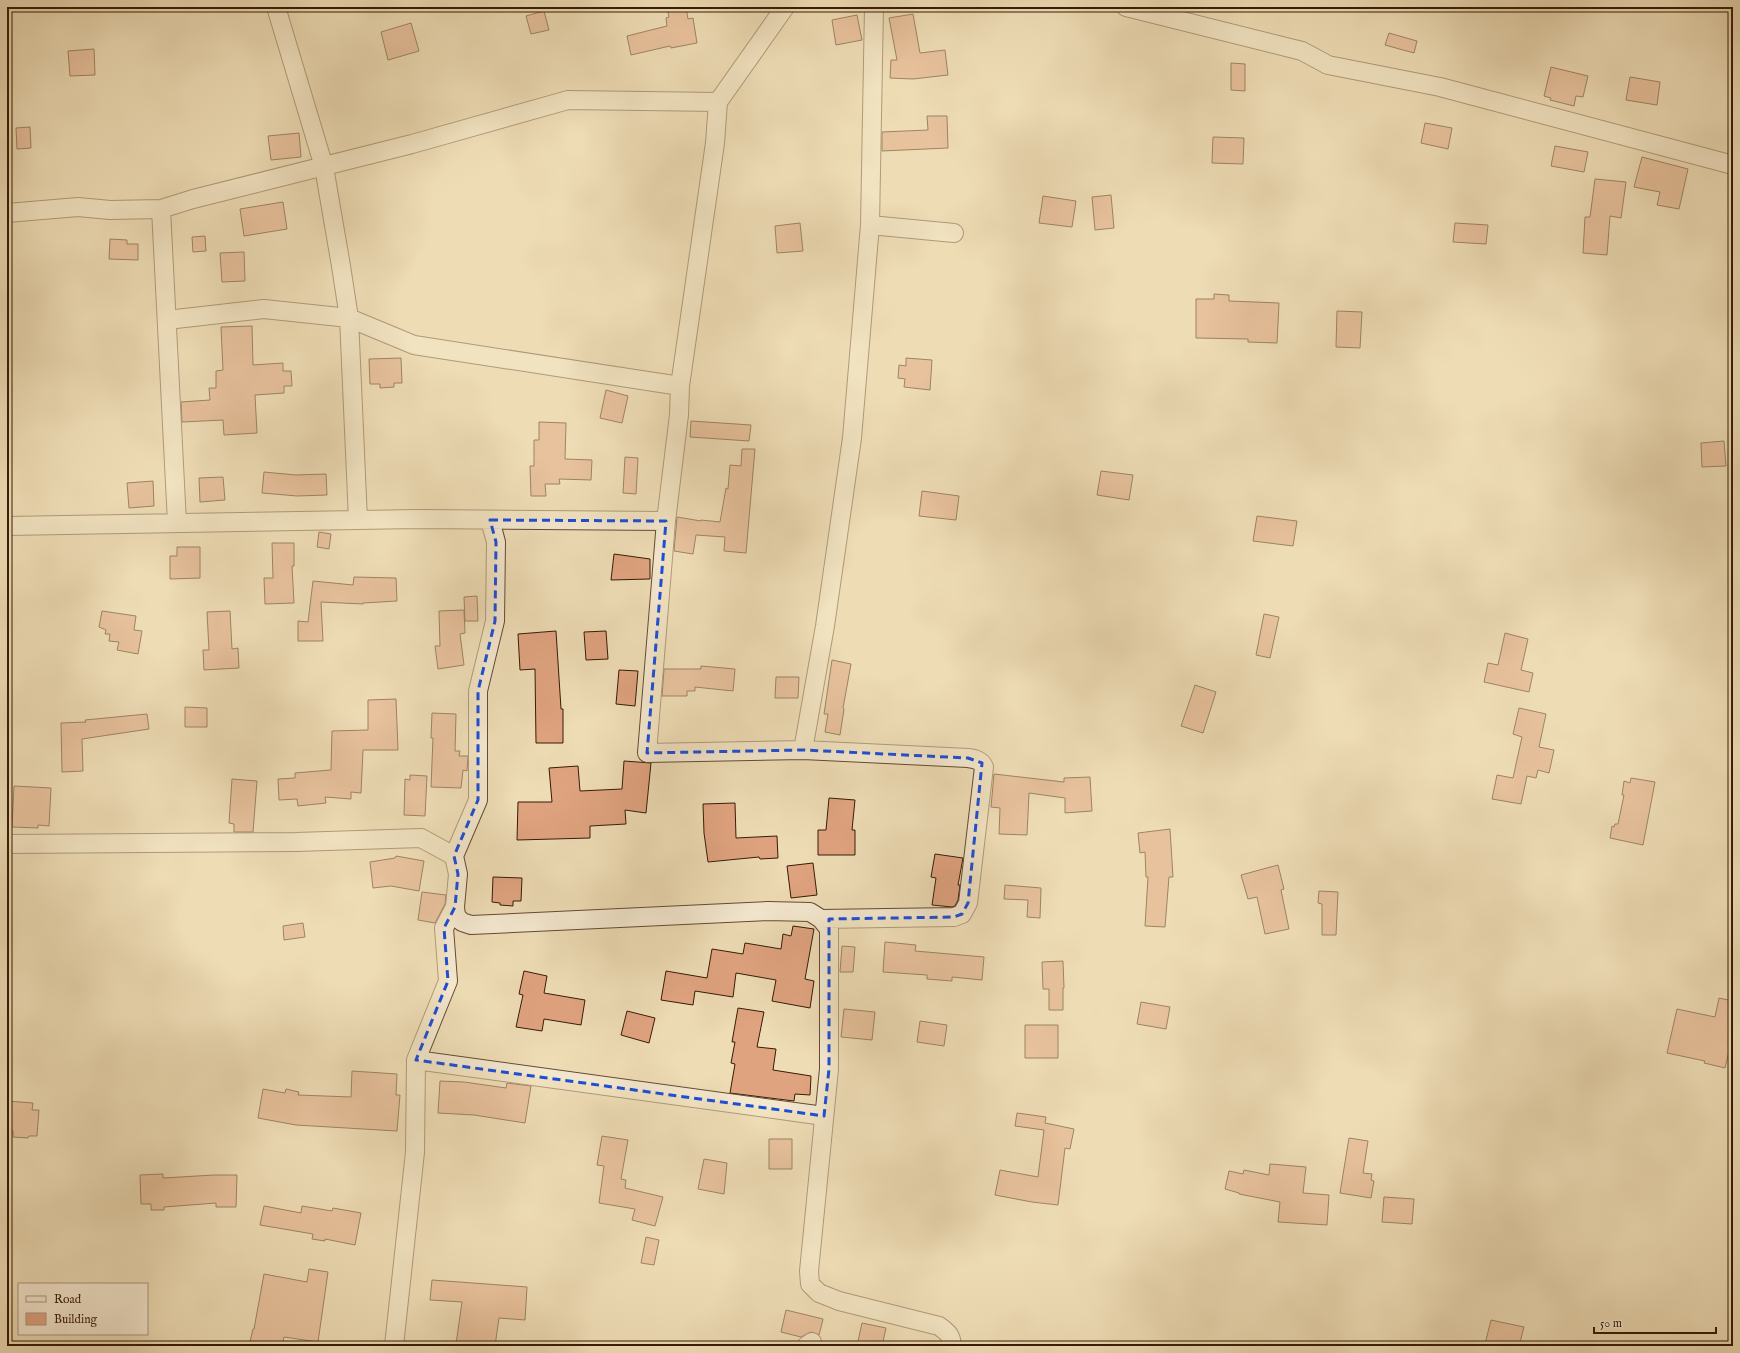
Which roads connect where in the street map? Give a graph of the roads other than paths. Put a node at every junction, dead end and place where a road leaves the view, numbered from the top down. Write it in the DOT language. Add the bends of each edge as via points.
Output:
graph roads {
  1 [pos="276,7"];
  2 [pos="785,7"];
  3 [pos="874,7"];
  4 [pos="1126,7"];
  5 [pos="718,102"];
  6 [pos="1733,165"];
  7 [pos="322,166"];
  8 [pos="161,209"];
  9 [pos="7,213"];
  10 [pos="870,225"];
  11 [pos="954,233"];
  12 [pos="349,318"];
  13 [pos="167,320"];
  14 [pos="680,386"];
  15 [pos="358,520"];
  16 [pos="490,520"];
  17 [pos="666,521"];
  18 [pos="177,523"];
  19 [pos="7,526"];
  20 [pos="803,750"];
  21 [pos="7,844"];
  22 [pos="454,856"];
  23 [pos="455,907"];
  24 [pos="821,919"];
  25 [pos="416,1060"];
  26 [pos="824,1116"];
  27 [pos="394,1346"];
  28 [pos="951,1346"];
  1 -- 7 [label="street"];
  2 -- 5 [label="street"];
  3 -- 10 [label="street"];
  4 -- 6 [label="street" via="1302,51 1328,65 1440,87"];
  5 -- 7 [label="street" via="568,100 412,144"];
  5 -- 14 [label="street" via="715,143"];
  7 -- 8 [label="street"];
  7 -- 12 [label="street"];
  8 -- 9 [label="street" via="110,210 78,207"];
  8 -- 13 [label="street"];
  10 -- 11 [label="street"];
  10 -- 20 [label="street" via="852,438 825,626"];
  12 -- 13 [label="street" via="264,309"];
  12 -- 14 [label="street" via="414,345"];
  12 -- 15 [label="street"];
  13 -- 18 [label="street"];
  14 -- 17 [label="street"];
  15 -- 16 [label="street"];
  15 -- 18 [label="street"];
  16 -- 17 [label="street"];
  16 -- 22 [label="street" via="496,542 495,621 478,691 478,800"];
  17 -- 20 [label="street" via="647,753"];
  18 -- 19 [label="street"];
  20 -- 24 [label="street" via="968,758 976,759 984,767 968,903 962,914 954,917"];
  21 -- 22 [label="street" via="296,842 421,838"];
  22 -- 23 [label="street" via="458,874"];
  23 -- 24 [label="street" via="456,916 462,922 472,925 768,911 810,912"];
  23 -- 25 [label="street" via="444,928 448,981"];
  24 -- 26 [label="street" via="829,929 829,1069"];
  25 -- 26 [label="street"];
  25 -- 27 [label="street" via="415,1152"];
  26 -- 28 [label="street" via="809,1270 810,1284 819,1293 839,1301 939,1326 948,1332"];
}
